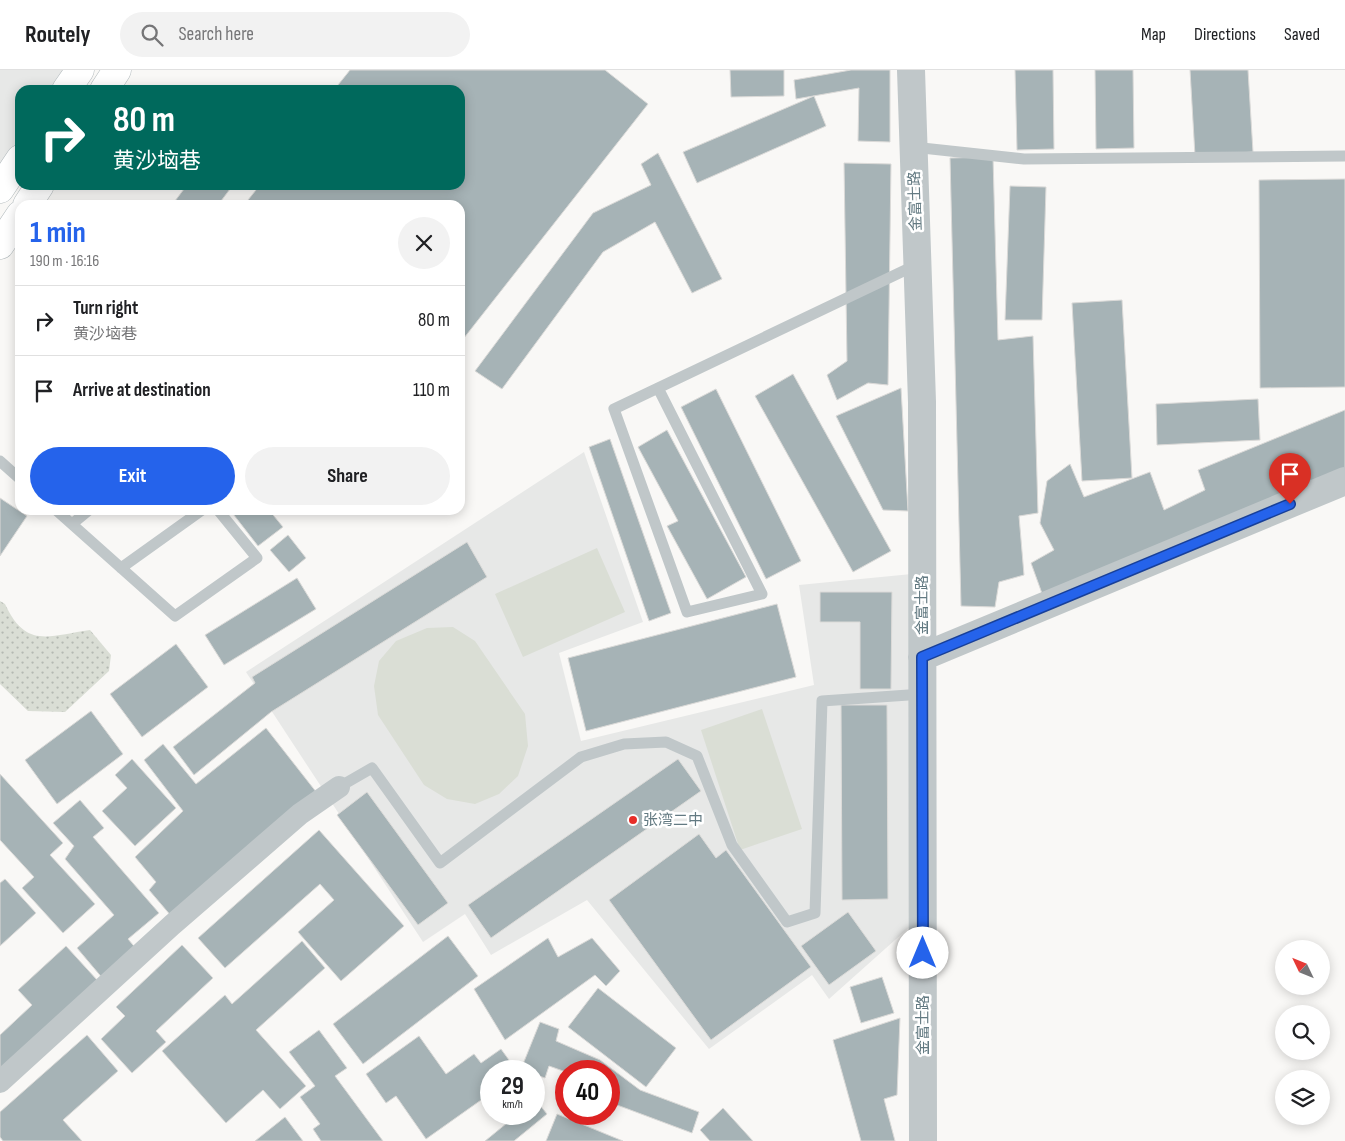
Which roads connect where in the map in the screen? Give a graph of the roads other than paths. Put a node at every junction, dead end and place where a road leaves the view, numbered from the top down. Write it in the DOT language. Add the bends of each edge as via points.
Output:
graph roads {
  1 [pos="80,70"];
  2 [pos="117,70"];
  3 [pos="910,70"];
  4 [pos="70,85"];
  5 [pos="107,85"];
  6 [pos="913,147"];
  7 [pos="1345,156"];
  8 [pos="15,166"];
  9 [pos="0,189"];
  10 [pos="15,222"];
  11 [pos="0,244"];
  12 [pos="918,264"];
  13 [pos="658,388"];
  14 [pos="0,461"];
  15 [pos="15,474"];
  16 [pos="1345,481"];
  17 [pos="62,515"];
  18 [pos="83,515"];
  19 [pos="195,515"];
  20 [pos="222,515"];
  21 [pos="72,524"];
  22 [pos="121,568"];
  23 [pos="922,657"];
  24 [pos="923,694"];
  25 [pos="339,788"];
  26 [pos="0,1082"];
  27 [pos="923,1141"];
  1 -- 4 [label="main road"];
  2 -- 5 [label="main road"];
  3 -- 6 [label="street, 金富士路"];
  6 -- 7 [label="lane" via="1024,159"];
  6 -- 12 [label="street, 金富士路"];
  8 -- 9 [label="main road"];
  10 -- 11 [label="main road"];
  12 -- 13 [label="lane"];
  12 -- 23 [label="street, 金富士路" via="922,402"];
  13 -- 13 [label="lane" via="614,409 688,612 762,594"];
  14 -- 15 [label="lane"];
  16 -- 23 [label="street"];
  17 -- 21 [label="lane"];
  18 -- 21 [label="lane"];
  19 -- 22 [label="lane"];
  20 -- 22 [label="lane" via="257,558 175,616"];
  21 -- 22 [label="lane"];
  23 -- 24 [label="street, 金富士路"];
  24 -- 25 [label="lane" via="822,701 815,913 786,922 732,846 697,756 666,742 624,744 581,757 440,862 372,768"];
  24 -- 27 [label="street, 金富士路"];
  25 -- 26 [label="street" via="300,814 172,925"];
}
